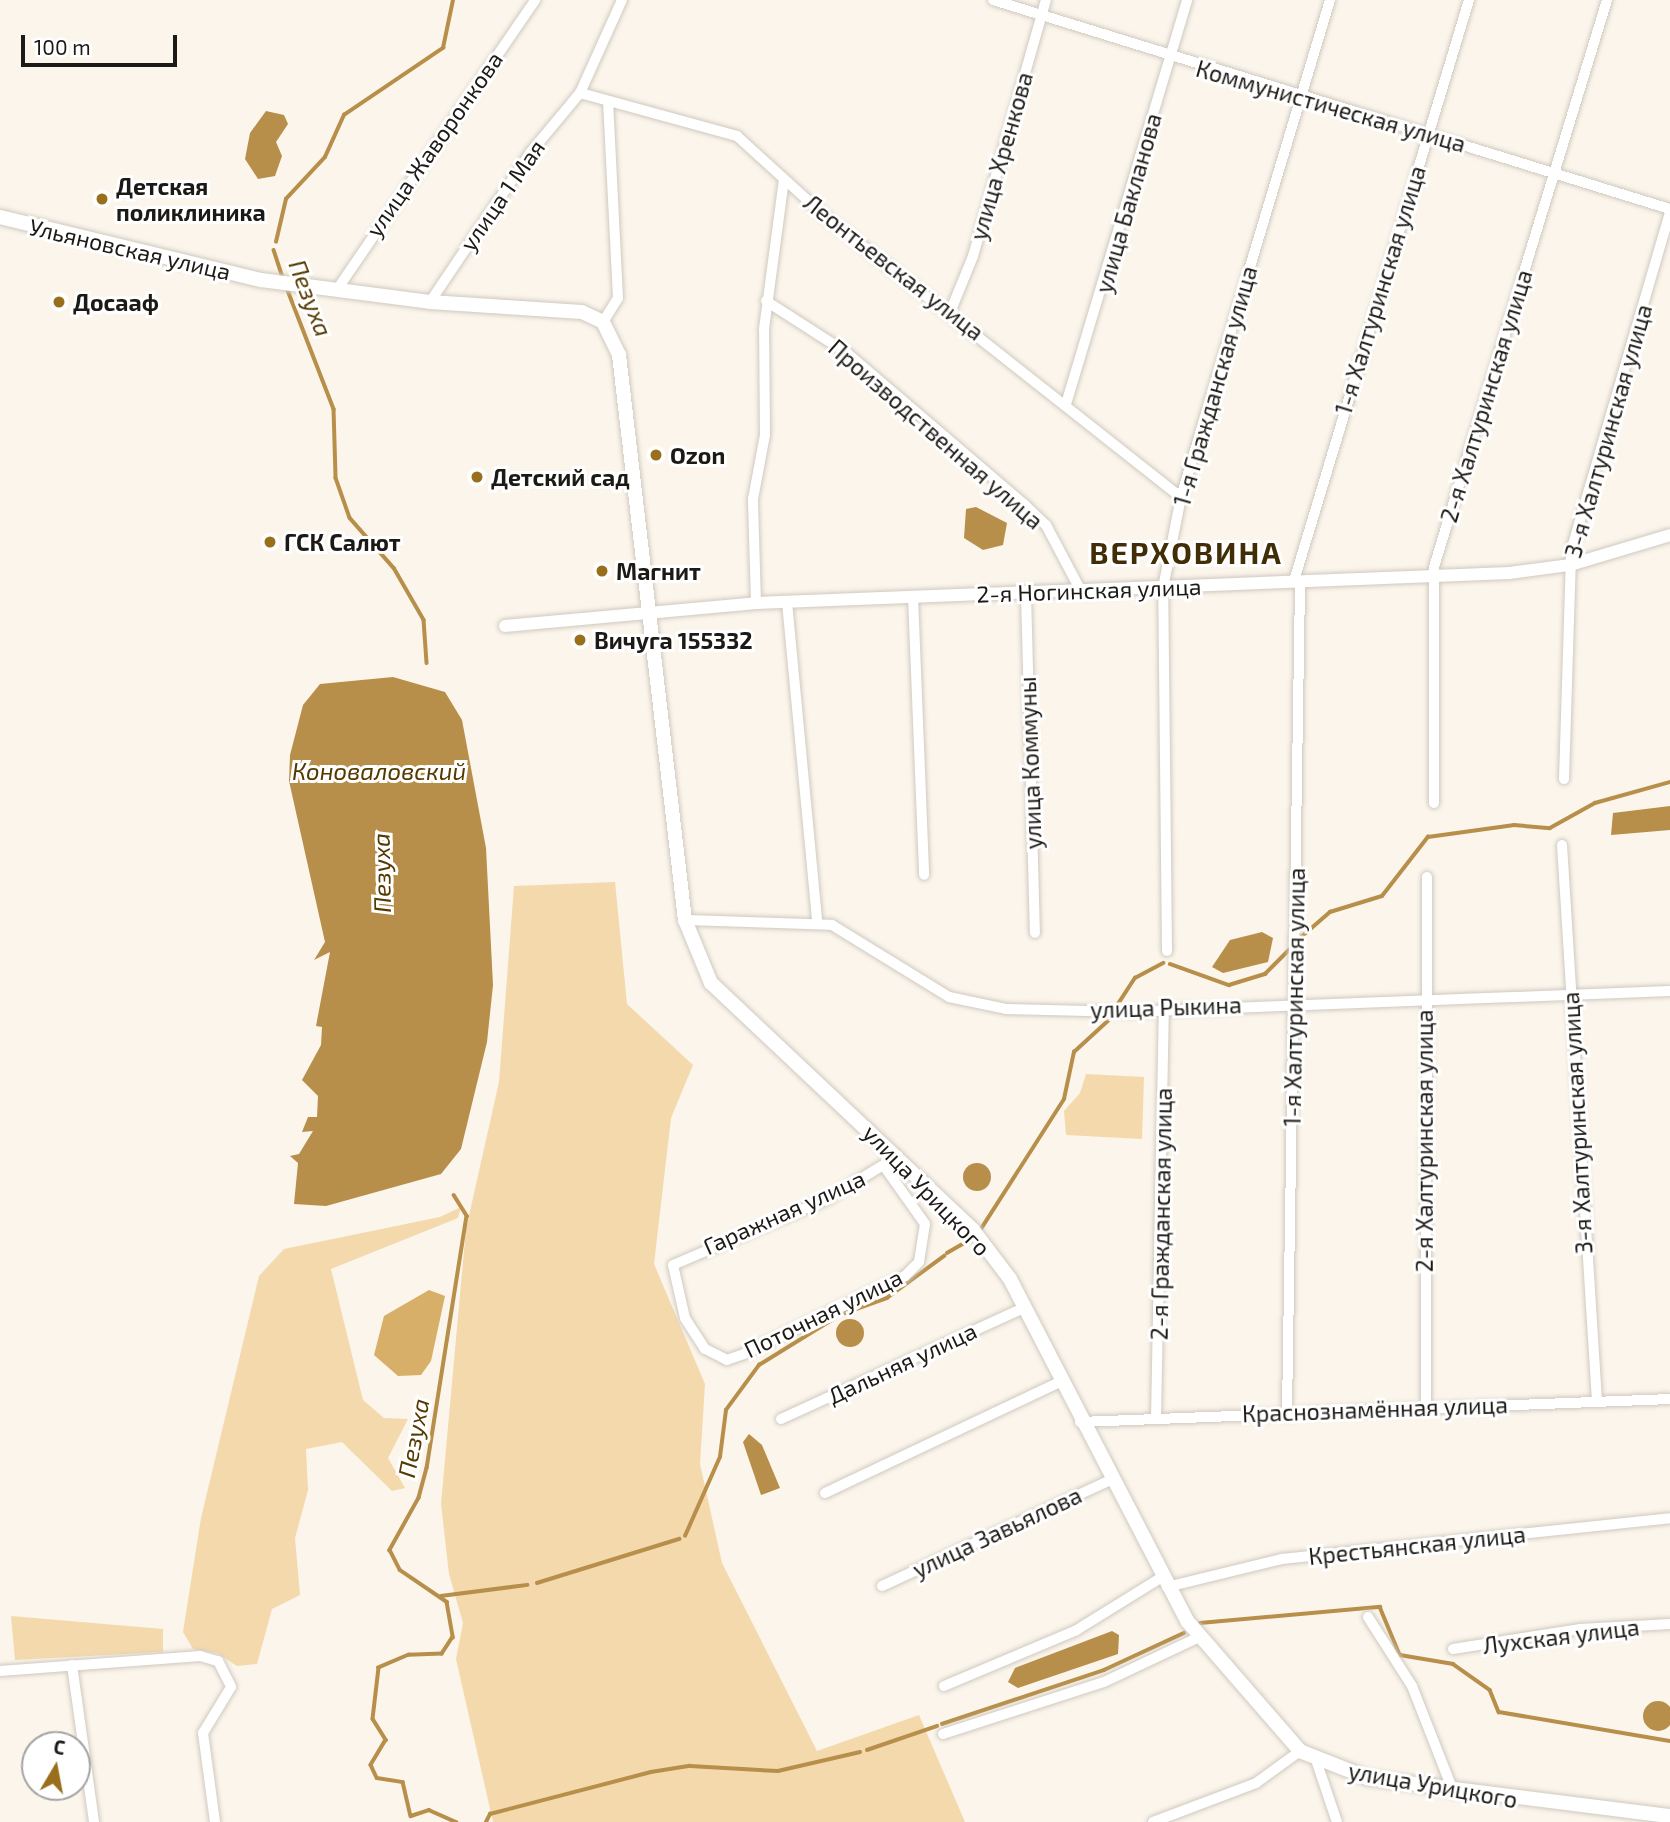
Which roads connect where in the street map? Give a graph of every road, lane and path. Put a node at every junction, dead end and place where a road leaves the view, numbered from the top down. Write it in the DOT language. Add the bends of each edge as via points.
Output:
graph roads {
  1 [pos="535,0"];
  2 [pos="622,0"];
  3 [pos="993,0"];
  4 [pos="1046,0"];
  5 [pos="1187,0"];
  6 [pos="1331,0"];
  7 [pos="1469,0"];
  8 [pos="1607,0"];
  9 [pos="1041,16"];
  10 [pos="1170,59"];
  11 [pos="580,93"];
  12 [pos="1300,96"];
  13 [pos="608,102"];
  14 [pos="1428,135"];
  15 [pos="1555,172"];
  16 [pos="785,180"];
  17 [pos="1670,210"];
  18 [pos="0,217"];
  19 [pos="336,291"];
  20 [pos="766,301"];
  21 [pos="430,302"];
  22 [pos="951,310"];
  23 [pos="603,322"];
  24 [pos="1066,404"];
  25 [pos="1181,498"];
  26 [pos="1670,535"];
  27 [pos="1570,565"];
  28 [pos="1434,577"];
  29 [pos="1297,581"];
  30 [pos="1163,589"];
  31 [pos="1081,591"];
  32 [pos="1026,593"];
  33 [pos="913,597"];
  34 [pos="787,602"];
  35 [pos="756,603"];
  36 [pos="644,609"];
  37 [pos="505,626"];
  38 [pos="1564,779"];
  39 [pos="1434,803"];
  40 [pos="1562,845"];
  41 [pos="924,875"];
  42 [pos="1427,877"];
  43 [pos="684,920"];
  44 [pos="817,922"];
  45 [pos="1035,933"];
  46 [pos="1167,951"];
  47 [pos="1670,991"];
  48 [pos="1423,997"];
  49 [pos="1569,997"];
  50 [pos="1295,1002"];
  51 [pos="1164,1008"];
  52 [pos="898,1156"];
  53 [pos="884,1166"];
  54 [pos="671,1269"];
  55 [pos="1024,1308"];
  56 [pos="1060,1382"];
  57 [pos="1670,1399"];
  58 [pos="1597,1401"];
  59 [pos="1426,1405"];
  60 [pos="1287,1412"];
  61 [pos="781,1419"];
  62 [pos="1156,1419"];
  63 [pos="1080,1422"];
  64 [pos="1112,1479"];
  65 [pos="824,1493"];
  66 [pos="1670,1518"];
  67 [pos="1164,1582"];
  68 [pos="883,1586"];
  69 [pos="1368,1617"];
  70 [pos="1670,1624"];
  71 [pos="1199,1637"];
  72 [pos="1453,1649"];
  73 [pos="72,1665"];
  74 [pos="0,1671"];
  75 [pos="944,1686"];
  76 [pos="943,1734"];
  77 [pos="1300,1751"];
  78 [pos="1316,1760"];
  79 [pos="1454,1793"];
  80 [pos="1670,1816"];
  81 [pos="94,1822"];
  82 [pos="215,1822"];
  83 [pos="1153,1822"];
  84 [pos="1337,1822"];
  1 -- 19 [label="street, улица Жаворонкова"];
  2 -- 11 [label="street, улица 1 Мая"];
  3 -- 9 [label="street, Коммунистическая улица"];
  4 -- 9 [label="street, улица Хренкова"];
  5 -- 10 [label="street, улица Бакланова"];
  6 -- 12 [label="street, 1-я Гражданская улица"];
  7 -- 14 [label="street, 1-я Халтуринская улица"];
  8 -- 15 [label="street, 2-я Халтуринская улица"];
  9 -- 10 [label="street, Коммунистическая улица"];
  9 -- 22 [label="street, улица Хренкова" via="973,256"];
  10 -- 12 [label="street, Коммунистическая улица"];
  10 -- 24 [label="street, улица Бакланова"];
  11 -- 13 [label="street, Леонтьевская улица"];
  11 -- 21 [label="street, улица 1 Мая" via="530,153"];
  12 -- 14 [label="street, Коммунистическая улица"];
  12 -- 25 [label="street, 1-я Гражданская улица"];
  13 -- 16 [label="street, Леонтьевская улица" via="737,136"];
  13 -- 23 [label="street" via="618,298"];
  14 -- 15 [label="street, Коммунистическая улица"];
  14 -- 29 [label="street, 1-я Халтуринская улица"];
  15 -- 17 [label="street, Коммунистическая улица"];
  15 -- 28 [label="street, 2-я Халтуринская улица"];
  16 -- 20 [label="street"];
  16 -- 22 [label="street, Леонтьевская улица"];
  17 -- 27 [label="street, 3-я Халтуринская улица"];
  18 -- 19 [label="main road, Ульяновская улица" via="261,280"];
  19 -- 21 [label="main road, Ульяновская улица"];
  20 -- 31 [label="street, Производственная улица" via="847,353 1025,505 1046,525"];
  20 -- 35 [label="street" via="765,435 753,499"];
  21 -- 23 [label="main road, Ульяновская улица" via="540,307 582,312"];
  22 -- 24 [label="street, Леонтьевская улица"];
  23 -- 36 [label="main road, улица Урицкого" via="619,355"];
  24 -- 25 [label="street, Леонтьевская улица"];
  25 -- 30 [label="street, 1-я Гражданская улица"];
  26 -- 27 [label="street, 2-я Ногинская улица"];
  27 -- 28 [label="street, 2-я Ногинская улица"];
  27 -- 38 [label="street, 3-я Халтуринская улица"];
  28 -- 29 [label="street, 2-я Ногинская улица"];
  28 -- 39 [label="street, 2-я Халтуринская улица"];
  29 -- 30 [label="street, 2-я Ногинская улица"];
  29 -- 50 [label="street, 1-я Халтуринская улица"];
  30 -- 31 [label="street, 2-я Ногинская улица"];
  30 -- 46 [label="street, 1-я Гражданская улица"];
  31 -- 32 [label="street, 2-я Ногинская улица"];
  32 -- 33 [label="street, 2-я Ногинская улица"];
  32 -- 45 [label="street, улица Коммуны"];
  33 -- 34 [label="street, 2-я Ногинская улица"];
  33 -- 41 [label="street"];
  34 -- 35 [label="street, 2-я Ногинская улица"];
  34 -- 44 [label="street"];
  35 -- 36 [label="street, 2-я Ногинская улица"];
  36 -- 37 [label="street, 2-я Ногинская улица"];
  36 -- 43 [label="main road, улица Урицкого"];
  40 -- 49 [label="street, 3-я Халтуринская улица"];
  42 -- 48 [label="street, 2-я Халтуринская улица"];
  43 -- 44 [label="street, улица Рыкина"];
  43 -- 52 [label="main road, улица Урицкого" via="711,983"];
  44 -- 51 [label="street, улица Рыкина" via="849,932 929,986 965,1002 1030,1010"];
  47 -- 49 [label="street, улица Рыкина"];
  48 -- 49 [label="street, улица Рыкина"];
  48 -- 50 [label="street, улица Рыкина"];
  48 -- 59 [label="street, 2-я Халтуринская улица"];
  49 -- 58 [label="street, 3-я Халтуринская улица"];
  50 -- 51 [label="street, улица Рыкина"];
  50 -- 60 [label="street, 1-я Халтуринская улица"];
  51 -- 62 [label="street, 2-я Гражданская улица"];
  52 -- 53 [label="street, Гаражная улица"];
  52 -- 55 [label="main road, улица Урицкого" via="973,1230"];
  53 -- 54 [label="street, Гаражная улица" via="829,1198 687,1255"];
  53 -- 54 [label="street, Поточная улица" via="925,1224 919,1262 905,1276 727,1360 715,1358 685,1318"];
  55 -- 56 [label="main road, улица Урицкого"];
  55 -- 61 [label="street, Дальняя улица"];
  56 -- 63 [label="main road, улица Урицкого"];
  56 -- 65 [label="street"];
  57 -- 58 [label="street, Краснознамённая улица"];
  58 -- 59 [label="street, Краснознамённая улица"];
  59 -- 60 [label="street, Краснознамённая улица"];
  60 -- 62 [label="street, Краснознамённая улица"];
  62 -- 63 [label="street, Краснознамённая улица"];
  63 -- 64 [label="main road, улица Урицкого"];
  64 -- 67 [label="main road, улица Урицкого"];
  64 -- 68 [label="street, улица Завьялова"];
  66 -- 67 [label="street, Крестьянская улица" via="1282,1559"];
  67 -- 71 [label="main road, улица Урицкого"];
  67 -- 75 [label="street, Крестьянская улица" via="1075,1632"];
  69 -- 79 [label="street" via="1412,1686"];
  70 -- 72 [label="street, Лухская улица" via="1580,1629"];
  71 -- 76 [label="street" via="1104,1682"];
  71 -- 77 [label="main road, улица Урицкого"];
  73 -- 74 [label="street"];
  73 -- 81 [label="street"];
  73 -- 82 [label="street" via="210,1656 231,1680 203,1733"];
  77 -- 78 [label="main road, улица Урицкого"];
  77 -- 83 [label="street" via="1256,1783"];
  78 -- 79 [label="main road, улица Урицкого" via="1368,1778"];
  78 -- 84 [label="street"];
  79 -- 80 [label="main road, улица Урицкого"];
}
